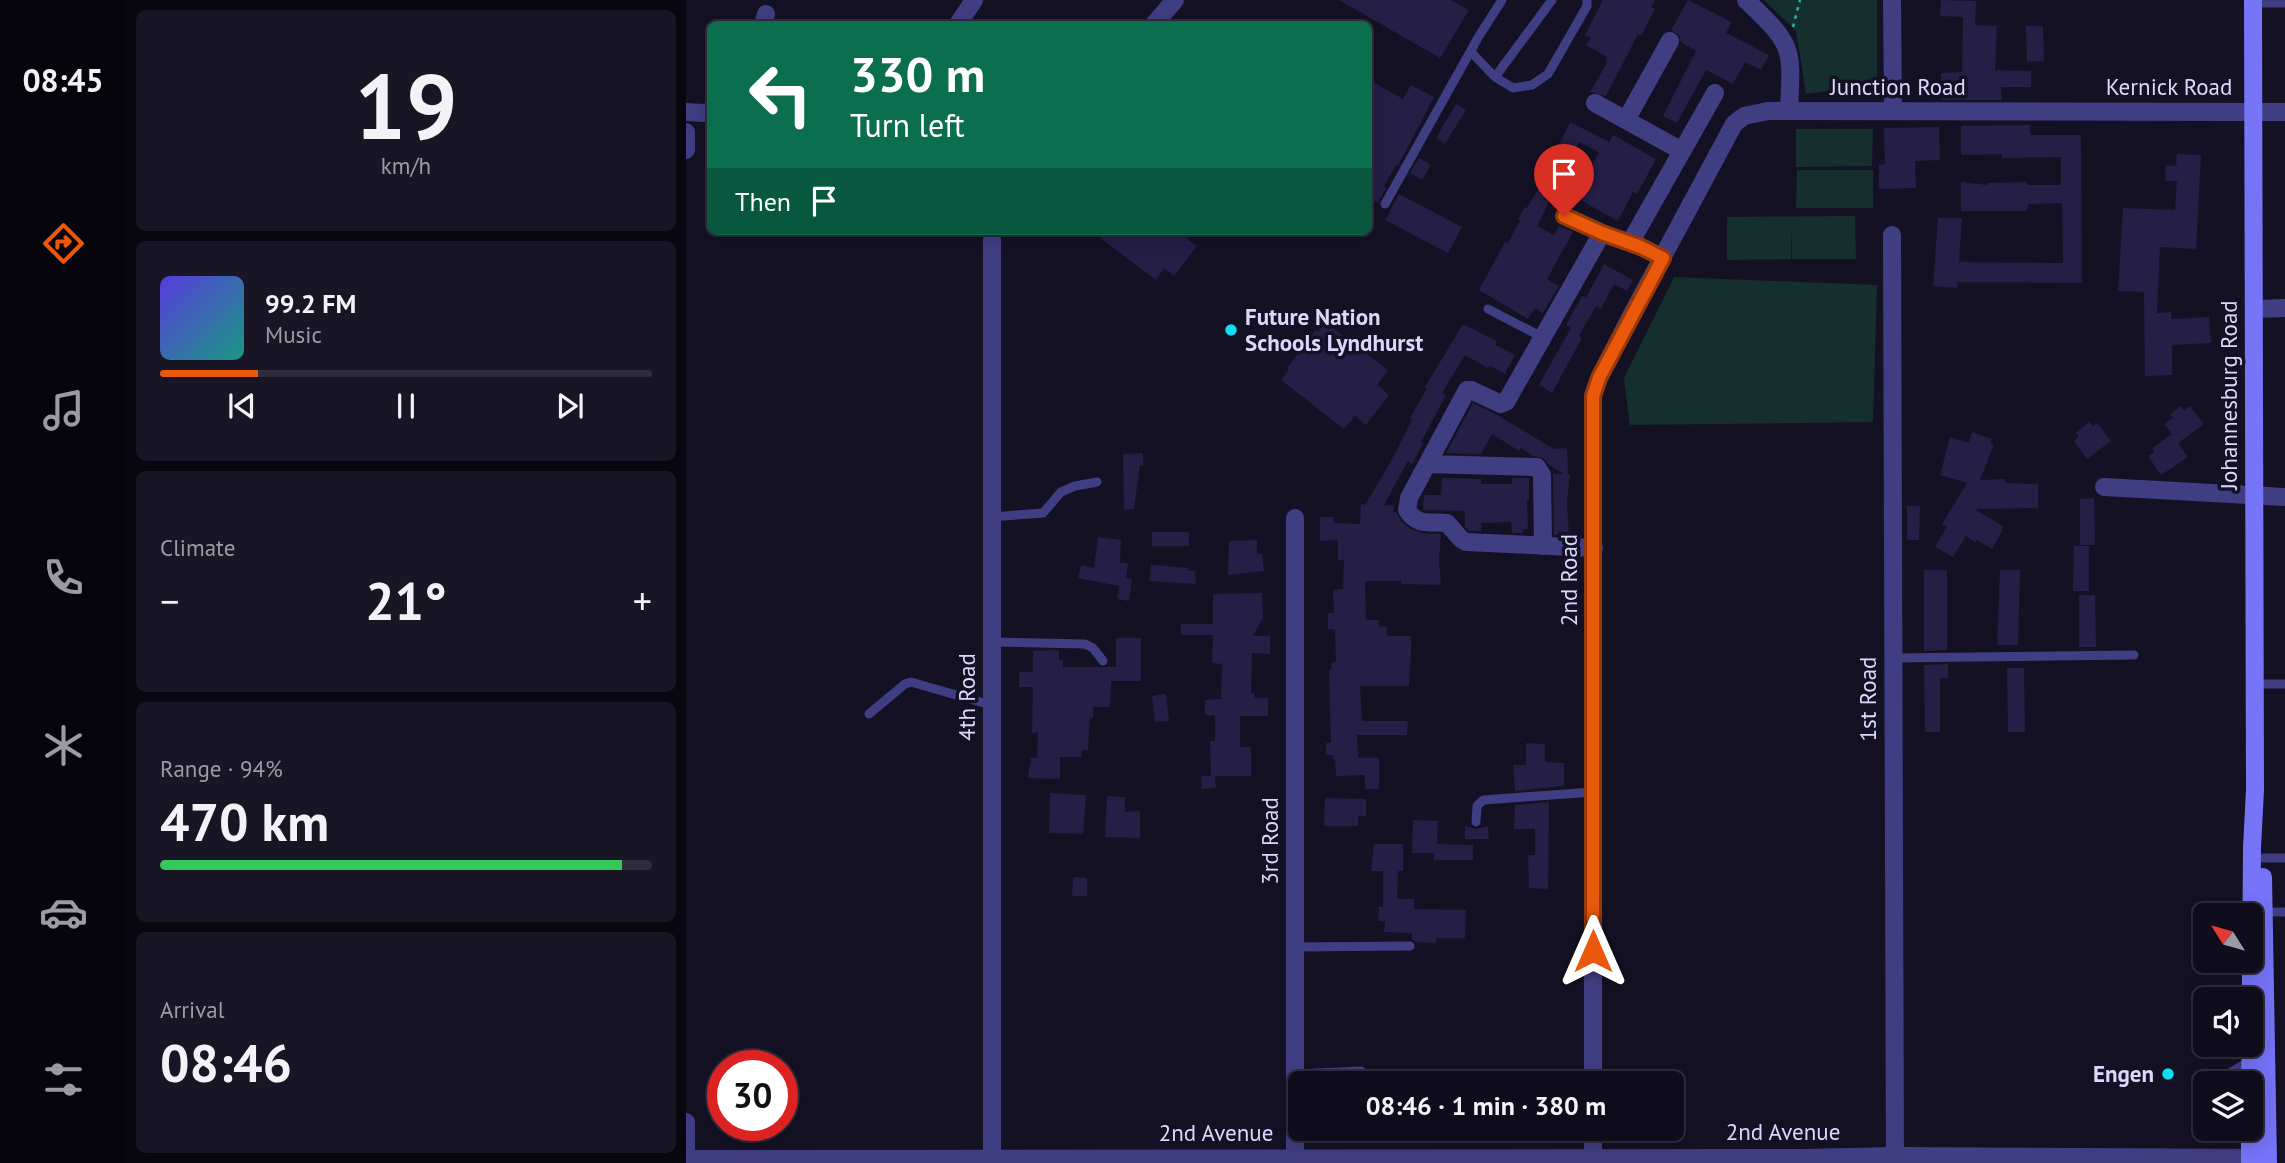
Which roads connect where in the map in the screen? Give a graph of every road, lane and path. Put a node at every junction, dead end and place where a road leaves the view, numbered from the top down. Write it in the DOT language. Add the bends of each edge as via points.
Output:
graph roads {
  1 [pos="974,0"];
  2 [pos="1175,0"];
  3 [pos="1502,0"];
  4 [pos="1552,0"];
  5 [pos="1587,0"];
  6 [pos="1746,0"];
  7 [pos="1800,0"];
  8 [pos="1892,0"];
  9 [pos="2253,1"];
  10 [pos="2285,3"];
  11 [pos="960,21"];
  12 [pos="1157,21"];
  13 [pos="1670,41"];
  14 [pos="1789,48"];
  15 [pos="1471,52"];
  16 [pos="1495,76"];
  17 [pos="1715,93"];
  18 [pos="1595,103"];
  19 [pos="1789,111"];
  20 [pos="1893,111"];
  21 [pos="2052,111"];
  22 [pos="686,112"];
  23 [pos="707,112"];
  24 [pos="2253,112"];
  25 [pos="2285,112"];
  26 [pos="1744,116"];
  27 [pos="1626,120"];
  28 [pos="686,132"];
  29 [pos="686,150"];
  30 [pos="1682,151"];
  31 [pos="1385,204"];
  32 [pos="1564,216"];
  33 [pos="1602,233"];
  34 [pos="992,235"];
  35 [pos="1892,235"];
  36 [pos="1630,243"];
  37 [pos="1663,258"];
  38 [pos="2285,308"];
  39 [pos="1488,309"];
  40 [pos="2254,309"];
  41 [pos="1542,337"];
  42 [pos="1428,464"];
  43 [pos="1097,482"];
  44 [pos="2104,487"];
  45 [pos="2253,497"];
  46 [pos="2285,498"];
  47 [pos="992,517"];
  48 [pos="1295,518"];
  49 [pos="1543,547"];
  50 [pos="1594,548"];
  51 [pos="991,642"];
  52 [pos="2134,655"];
  53 [pos="1892,658"];
  54 [pos="1103,661"];
  55 [pos="2255,684"];
  56 [pos="2285,684"];
  57 [pos="992,705"];
  58 [pos="869,714"];
  59 [pos="2255,790"];
  60 [pos="1593,792"];
  61 [pos="1476,822"];
  62 [pos="2263,858"];
  63 [pos="2285,859"];
  64 [pos="2264,912"];
  65 [pos="2285,912"];
  66 [pos="1410,946"];
  67 [pos="1295,947"];
  68 [pos="2251,1060"];
  69 [pos="1295,1071"];
  70 [pos="1593,1071"];
  71 [pos="2232,1071"];
  72 [pos="2251,1071"];
  73 [pos="686,1122"];
  74 [pos="1295,1141"];
  75 [pos="1593,1141"];
  76 [pos="2253,1141"];
  77 [pos="1895,1159"];
  78 [pos="686,1160"];
  79 [pos="1593,1160"];
  80 [pos="2079,1160"];
  81 [pos="2186,1160"];
  82 [pos="761,1161"];
  83 [pos="828,1161"];
  84 [pos="992,1161"];
  85 [pos="1071,1161"];
  86 [pos="1295,1161"];
  87 [pos="2259,1161"];
  1 -- 11 [label="street"];
  2 -- 12 [label="street"];
  3 -- 15 [label="lane"];
  4 -- 16 [label="lane"];
  5 -- 16 [label="lane" via="1548,74 1532,85 1513,88"];
  6 -- 14 [label="street" via="1779,31"];
  7 -- 14 [label="path"];
  8 -- 20 [label="street"];
  9 -- 10 [label="lane"];
  9 -- 24 [label="main road, Johannesburg Road"];
  13 -- 27 [label="street"];
  14 -- 19 [label="street"];
  15 -- 16 [label="lane"];
  15 -- 31 [label="lane"];
  17 -- 30 [label="street"];
  18 -- 27 [label="street"];
  19 -- 20 [label="street, Junction Road"];
  19 -- 26 [label="street, Junction Road"];
  20 -- 21 [label="street, Junction Road"];
  21 -- 24 [label="street, Kernick Road"];
  22 -- 23 [label="street"];
  24 -- 25 [label="street, Kernick Road"];
  24 -- 40 [label="main road, Johannesburg Road"];
  26 -- 37 [label="street, 2nd Road" via="1723,142"];
  27 -- 30 [label="street"];
  28 -- 29 [label="street"];
  30 -- 36 [label="street"];
  32 -- 33 [label="street"];
  33 -- 36 [label="street"];
  33 -- 41 [label="street"];
  34 -- 47 [label="street, 4th Road"];
  35 -- 53 [label="street, 1st Road"];
  36 -- 37 [label="street"];
  37 -- 50 [label="street, 2nd Road" via="1594,390"];
  38 -- 40 [label="street"];
  39 -- 41 [label="lane"];
  40 -- 45 [label="main road, Johannesburg Road"];
  41 -- 42 [label="street" via="1505,403 1471,390 1465,392"];
  42 -- 49 [label="street" via="1537,467 1542,475"];
  42 -- 49 [label="street" via="1409,498 1408,510 1415,520 1447,523 1466,541"];
  43 -- 47 [label="lane" via="1061,492 1044,513"];
  44 -- 45 [label="street"];
  45 -- 46 [label="street"];
  45 -- 55 [label="main road, Johannesburg Road"];
  47 -- 51 [label="street, 4th Road"];
  48 -- 67 [label="street, 3rd Road"];
  49 -- 50 [label="street"];
  50 -- 60 [label="street, 2nd Road"];
  51 -- 54 [label="lane" via="1085,644"];
  51 -- 57 [label="street, 4th Road"];
  52 -- 53 [label="lane"];
  53 -- 77 [label="street, 1st Road"];
  55 -- 56 [label="lane"];
  55 -- 59 [label="main road, Johannesburg Road"];
  57 -- 58 [label="lane" via="911,682"];
  57 -- 84 [label="street, 4th Road"];
  59 -- 62 [label="main road, Johannesburg Road"];
  59 -- 68 [label="main road, Johannesburg Road"];
  60 -- 61 [label="lane" via="1483,800 1477,806"];
  60 -- 70 [label="street, 2nd Road"];
  62 -- 63 [label="lane"];
  62 -- 64 [label="main road, Johannesburg Road"];
  64 -- 65 [label="lane"];
  64 -- 87 [label="main road, Johannesburg Road"];
  66 -- 67 [label="lane"];
  67 -- 69 [label="street, 3rd Road"];
  68 -- 71 [label="lane"];
  68 -- 72 [label="main road, Johannesburg Road"];
  73 -- 78 [label="street"];
  74 -- 86 [label="street, 3rd Road"];
  75 -- 79 [label="street"];
  76 -- 87 [label="main road"];
  77 -- 79 [label="street, 2nd Avenue"];
  77 -- 80 [label="street, 2nd Avenue"];
  78 -- 82 [label="street, 2nd Avenue"];
  79 -- 86 [label="street, 2nd Avenue"];
  80 -- 81 [label="street, 2nd Avenue"];
  81 -- 87 [label="street, 2nd Avenue"];
  82 -- 83 [label="street, 2nd Avenue"];
  83 -- 84 [label="street, 2nd Avenue"];
  84 -- 85 [label="street, 2nd Avenue"];
  85 -- 86 [label="street, 2nd Avenue"];
}
